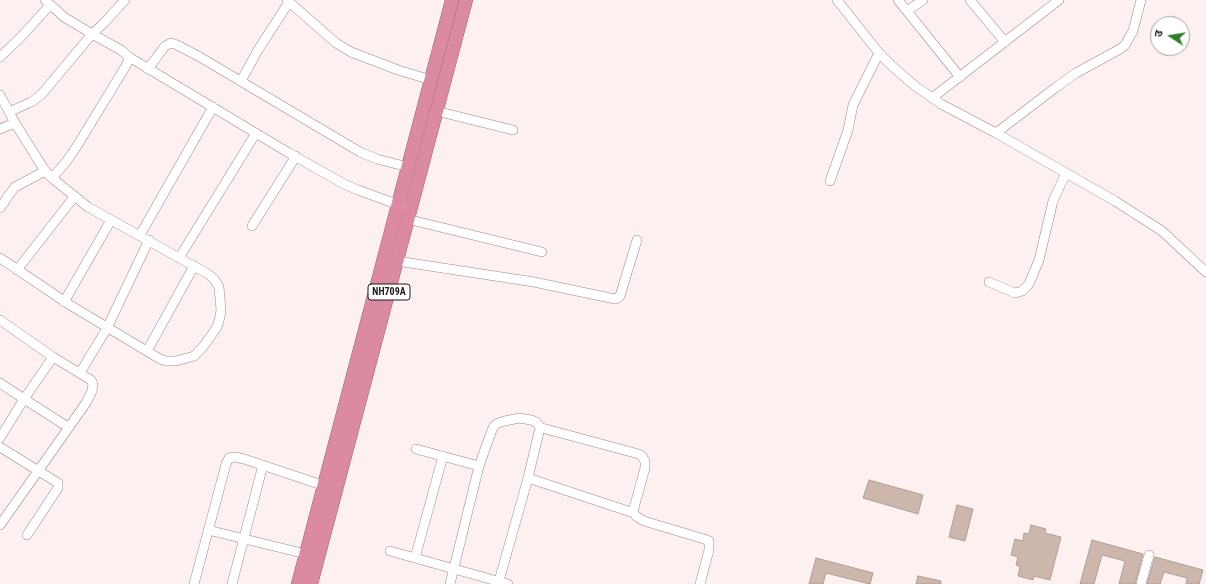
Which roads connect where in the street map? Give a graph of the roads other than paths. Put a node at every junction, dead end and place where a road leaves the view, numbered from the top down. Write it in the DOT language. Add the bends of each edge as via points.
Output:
graph roads {
  1 [pos="125,0"];
  2 [pos="452,0"];
  3 [pos="466,0"];
  4 [pos="837,0"];
  5 [pos="898,0"];
  6 [pos="923,0"];
  7 [pos="970,0"];
  8 [pos="1059,0"];
  9 [pos="1141,0"];
  10 [pos="288,1"];
  11 [pos="48,2"];
  12 [pos="907,11"];
  13 [pos="92,34"];
  14 [pos="1005,42"];
  15 [pos="880,53"];
  16 [pos="0,57"];
  17 [pos="129,57"];
  18 [pos="148,69"];
  19 [pos="960,77"];
  20 [pos="431,80"];
  21 [pos="241,81"];
  22 [pos="0,95"];
  23 [pos="932,98"];
  24 [pos="213,107"];
  25 [pos="436,111"];
  26 [pos="10,112"];
  27 [pos="15,124"];
  28 [pos="0,130"];
  29 [pos="513,130"];
  30 [pos="256,133"];
  31 [pos="996,133"];
  32 [pos="296,156"];
  33 [pos="408,167"];
  34 [pos="44,171"];
  35 [pos="1066,173"];
  36 [pos="52,178"];
  37 [pos="830,181"];
  38 [pos="74,197"];
  39 [pos="0,208"];
  40 [pos="405,211"];
  41 [pos="111,220"];
  42 [pos="252,226"];
  43 [pos="140,235"];
  44 [pos="149,240"];
  45 [pos="637,240"];
  46 [pos="542,252"];
  47 [pos="0,258"];
  48 [pos="180,258"];
  49 [pos="397,261"];
  50 [pos="194,266"];
  51 [pos="17,270"];
  52 [pos="1206,272"];
  53 [pos="989,282"];
  54 [pos="64,302"];
  55 [pos="0,320"];
  56 [pos="107,328"];
  57 [pos="147,351"];
  58 [pos="53,357"];
  59 [pos="80,373"];
  60 [pos="0,382"];
  61 [pos="24,399"];
  62 [pos="68,427"];
  63 [pos="541,428"];
  64 [pos="0,438"];
  65 [pos="0,447"];
  66 [pos="416,449"];
  67 [pos="443,456"];
  68 [pos="263,465"];
  69 [pos="479,466"];
  70 [pos="38,470"];
  71 [pos="528,478"];
  72 [pos="325,486"];
  73 [pos="634,513"];
  74 [pos="0,525"];
  75 [pos="208,530"];
  76 [pos="27,535"];
  77 [pos="244,539"];
  78 [pos="390,551"];
  79 [pos="306,554"];
  80 [pos="1149,555"];
  81 [pos="414,558"];
  82 [pos="454,569"];
  83 [pos="504,583"];
  84 [pos="194,584"];
  85 [pos="232,584"];
  86 [pos="298,584"];
  87 [pos="312,584"];
  88 [pos="450,584"];
  89 [pos="700,584"];
  90 [pos="1141,584"];
  1 -- 13 [label="street"];
  2 -- 20 [label="highway, NH709A"];
  3 -- 25 [label="highway, NH709A"];
  4 -- 15 [label="street"];
  5 -- 12 [label="street"];
  6 -- 12 [label="street"];
  7 -- 14 [label="street"];
  8 -- 14 [label="street"];
  9 -- 31 [label="street" via="1133,31 1125,45 1076,73"];
  10 -- 20 [label="street" via="336,43 351,52"];
  10 -- 21 [label="street"];
  11 -- 13 [label="street" via="64,18"];
  11 -- 16 [label="street" via="20,38"];
  12 -- 19 [label="street"];
  13 -- 17 [label="street"];
  13 -- 26 [label="street" via="41,95"];
  14 -- 19 [label="street"];
  15 -- 23 [label="street" via="915,86"];
  15 -- 37 [label="street" via="853,105 848,130"];
  17 -- 18 [label="street"];
  17 -- 36 [label="street" via="77,146"];
  18 -- 21 [label="street" via="165,46 171,43"];
  18 -- 24 [label="street"];
  19 -- 23 [label="street"];
  20 -- 33 [label="highway, NH709A"];
  21 -- 33 [label="street" via="360,152"];
  22 -- 26 [label="street"];
  23 -- 31 [label="street"];
  24 -- 30 [label="street"];
  24 -- 43 [label="street"];
  25 -- 29 [label="street"];
  25 -- 40 [label="highway, NH709A"];
  26 -- 27 [label="street"];
  27 -- 28 [label="street"];
  27 -- 34 [label="street"];
  30 -- 32 [label="street"];
  30 -- 48 [label="street"];
  31 -- 35 [label="street"];
  32 -- 40 [label="street" via="344,184"];
  32 -- 42 [label="street"];
  33 -- 40 [label="highway, NH709A"];
  34 -- 36 [label="street"];
  34 -- 39 [label="street" via="15,187"];
  35 -- 52 [label="street" via="1162,231"];
  35 -- 53 [label="street" via="1053,201 1039,260 1029,284 1022,291 1015,293"];
  36 -- 38 [label="street"];
  38 -- 41 [label="street"];
  38 -- 51 [label="street"];
  40 -- 46 [label="street"];
  40 -- 49 [label="highway, NH709A"];
  40 -- 72 [label="highway, NH709A"];
  41 -- 43 [label="street"];
  41 -- 54 [label="street"];
  43 -- 44 [label="street"];
  44 -- 48 [label="street"];
  44 -- 56 [label="street"];
  45 -- 49 [label="street" via="620,296 615,299 534,282"];
  47 -- 51 [label="street"];
  48 -- 50 [label="street"];
  49 -- 87 [label="highway, NH709A"];
  50 -- 57 [label="street"];
  50 -- 57 [label="street" via="214,279 219,287 221,310 217,327 202,348 194,356 186,359 170,362"];
  51 -- 54 [label="street"];
  54 -- 56 [label="street"];
  55 -- 58 [label="street"];
  56 -- 57 [label="street"];
  56 -- 59 [label="street"];
  58 -- 59 [label="street"];
  58 -- 61 [label="street"];
  59 -- 62 [label="street" via="91,380 93,387 86,402"];
  60 -- 61 [label="street"];
  61 -- 62 [label="street"];
  61 -- 64 [label="street"];
  62 -- 70 [label="street"];
  63 -- 69 [label="street" via="536,422 525,419 498,423 490,434"];
  63 -- 71 [label="street"];
  63 -- 73 [label="street" via="641,455 645,461 645,468"];
  65 -- 70 [label="street"];
  66 -- 67 [label="street"];
  67 -- 69 [label="street"];
  67 -- 81 [label="street"];
  68 -- 72 [label="street"];
  68 -- 75 [label="street" via="235,457 229,458"];
  68 -- 77 [label="street"];
  69 -- 82 [label="street"];
  70 -- 74 [label="street"];
  70 -- 76 [label="street" via="58,483 58,488"];
  71 -- 73 [label="street"];
  71 -- 83 [label="street"];
  72 -- 79 [label="highway, NH709A"];
  73 -- 89 [label="street" via="644,521 709,541 710,550"];
  75 -- 77 [label="street"];
  75 -- 84 [label="street"];
  77 -- 79 [label="street"];
  77 -- 85 [label="street"];
  78 -- 81 [label="street"];
  79 -- 86 [label="highway, NH709A"];
  80 -- 90 [label="street"];
  81 -- 82 [label="street"];
  82 -- 83 [label="street"];
  82 -- 88 [label="street"];
}
